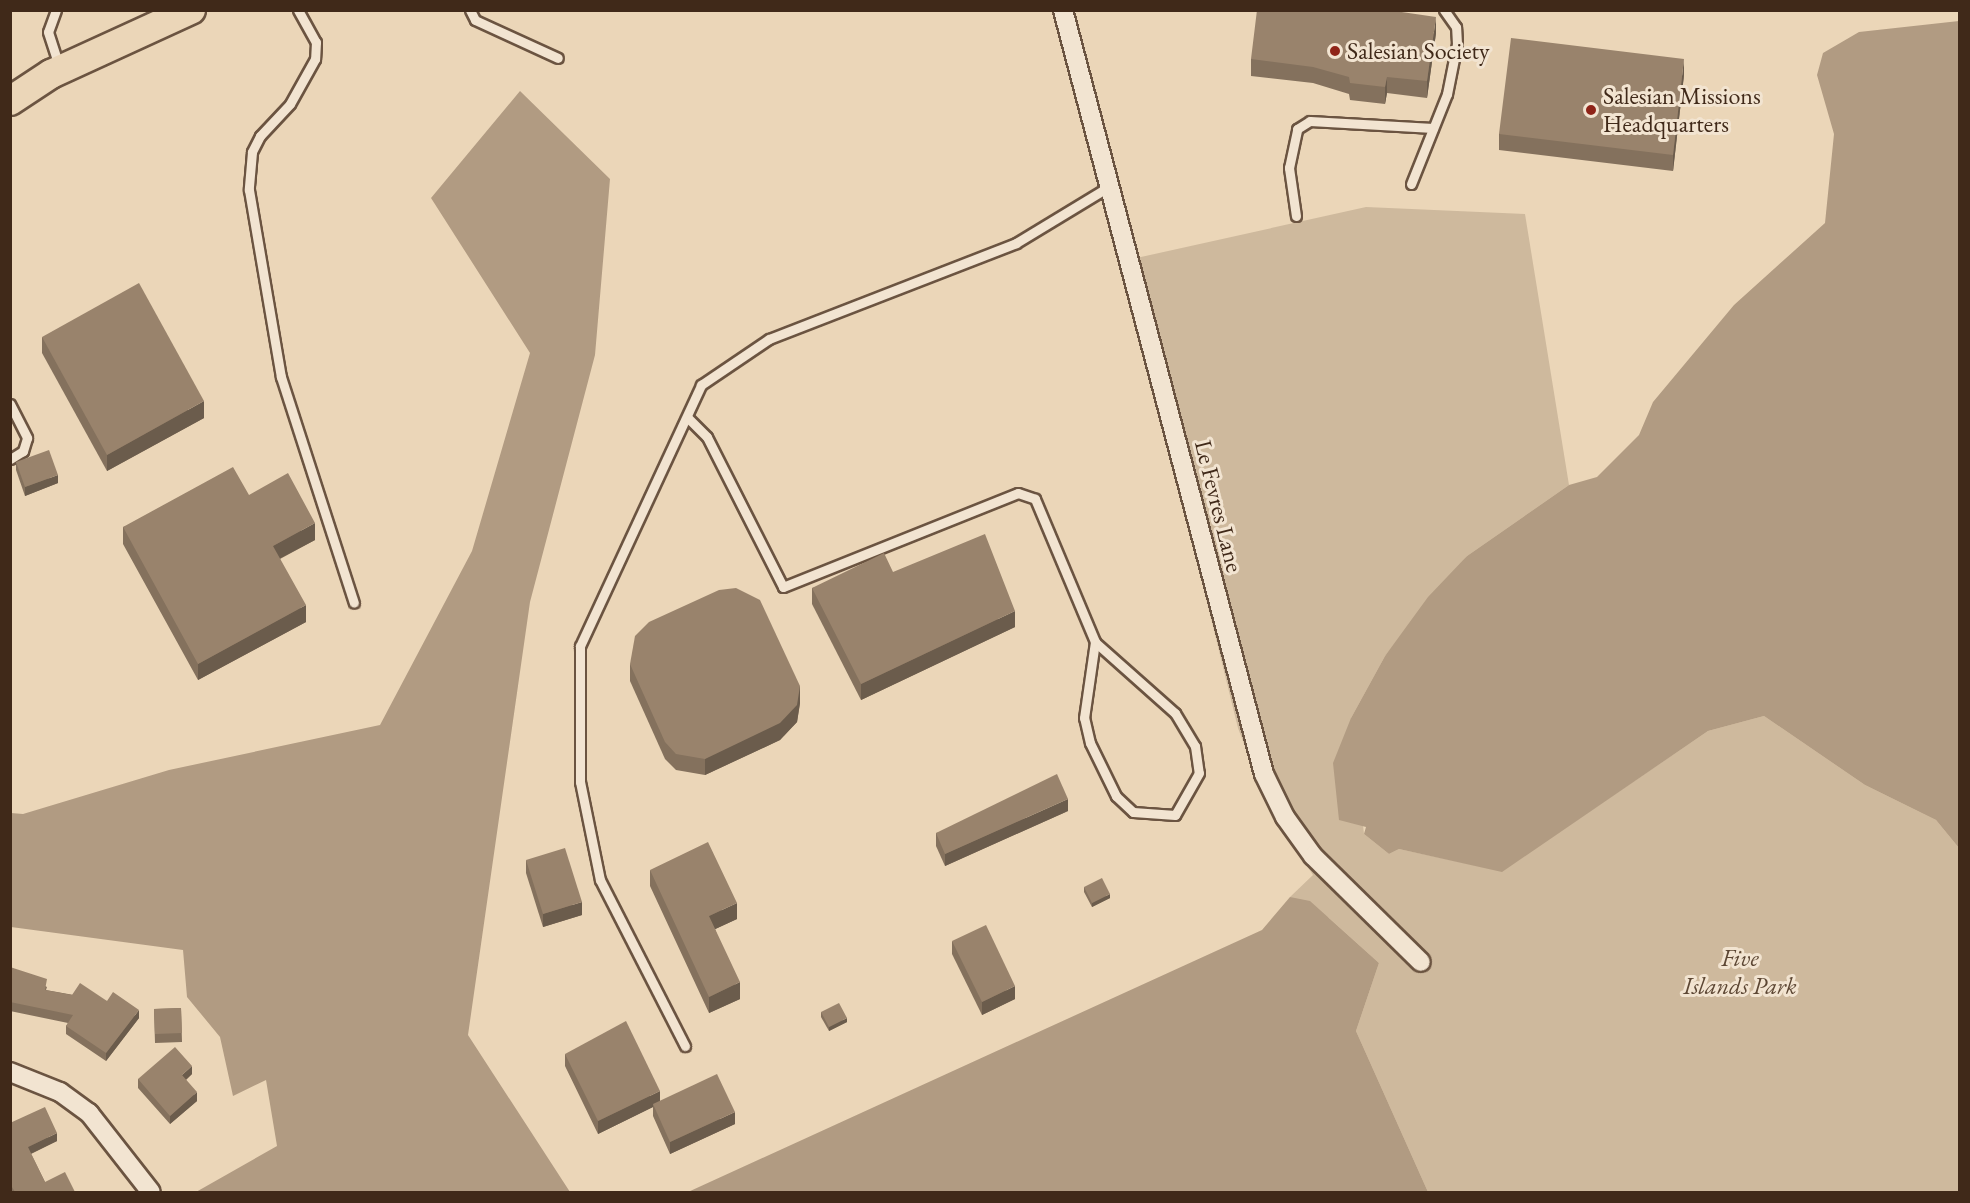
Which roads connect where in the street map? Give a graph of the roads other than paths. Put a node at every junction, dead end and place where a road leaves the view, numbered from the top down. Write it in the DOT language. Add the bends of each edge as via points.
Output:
graph roads {
  1 [pos="56,10"];
  2 [pos="191,10"];
  3 [pos="298,10"];
  4 [pos="470,10"];
  5 [pos="1063,10"];
  6 [pos="1444,10"];
  7 [pos="558,58"];
  8 [pos="56,72"];
  9 [pos="10,76"];
  10 [pos="10,101"];
  11 [pos="1433,128"];
  12 [pos="1411,184"];
  13 [pos="1110,186"];
  14 [pos="1296,216"];
  15 [pos="10,404"];
  16 [pos="687,417"];
  17 [pos="10,459"];
  18 [pos="354,603"];
  19 [pos="1095,642"];
  20 [pos="1421,962"];
  21 [pos="685,1046"];
  22 [pos="10,1072"];
  23 [pos="151,1192"];
  1 -- 8 [label="lane" via="48,32"];
  2 -- 8 [label="main road"];
  3 -- 18 [label="lane" via="316,42 315,58 290,104 260,136 252,152 249,190 281,377"];
  4 -- 7 [label="lane" via="475,20"];
  5 -- 13 [label="street, Le Fevres Lane"];
  6 -- 11 [label="lane" via="1456,27 1457,44"];
  8 -- 9 [label="main road"];
  8 -- 10 [label="main road"];
  11 -- 12 [label="lane"];
  11 -- 14 [label="lane" via="1310,121 1297,129 1289,168"];
  13 -- 16 [label="lane" via="1016,243 769,339 701,386"];
  13 -- 20 [label="street, Le Fevres Lane" via="1264,774 1285,817 1313,856"];
  15 -- 17 [label="lane" via="27,438 23,451"];
  16 -- 19 [label="lane" via="707,437 783,587 1018,493 1035,499"];
  16 -- 21 [label="lane" via="580,646 580,782 600,880"];
  19 -- 19 [label="lane" via="1175,712 1195,746 1199,773 1175,815 1134,812 1116,796 1090,743 1084,718"];
  22 -- 23 [label="street" via="60,1092 89,1113"];
}
